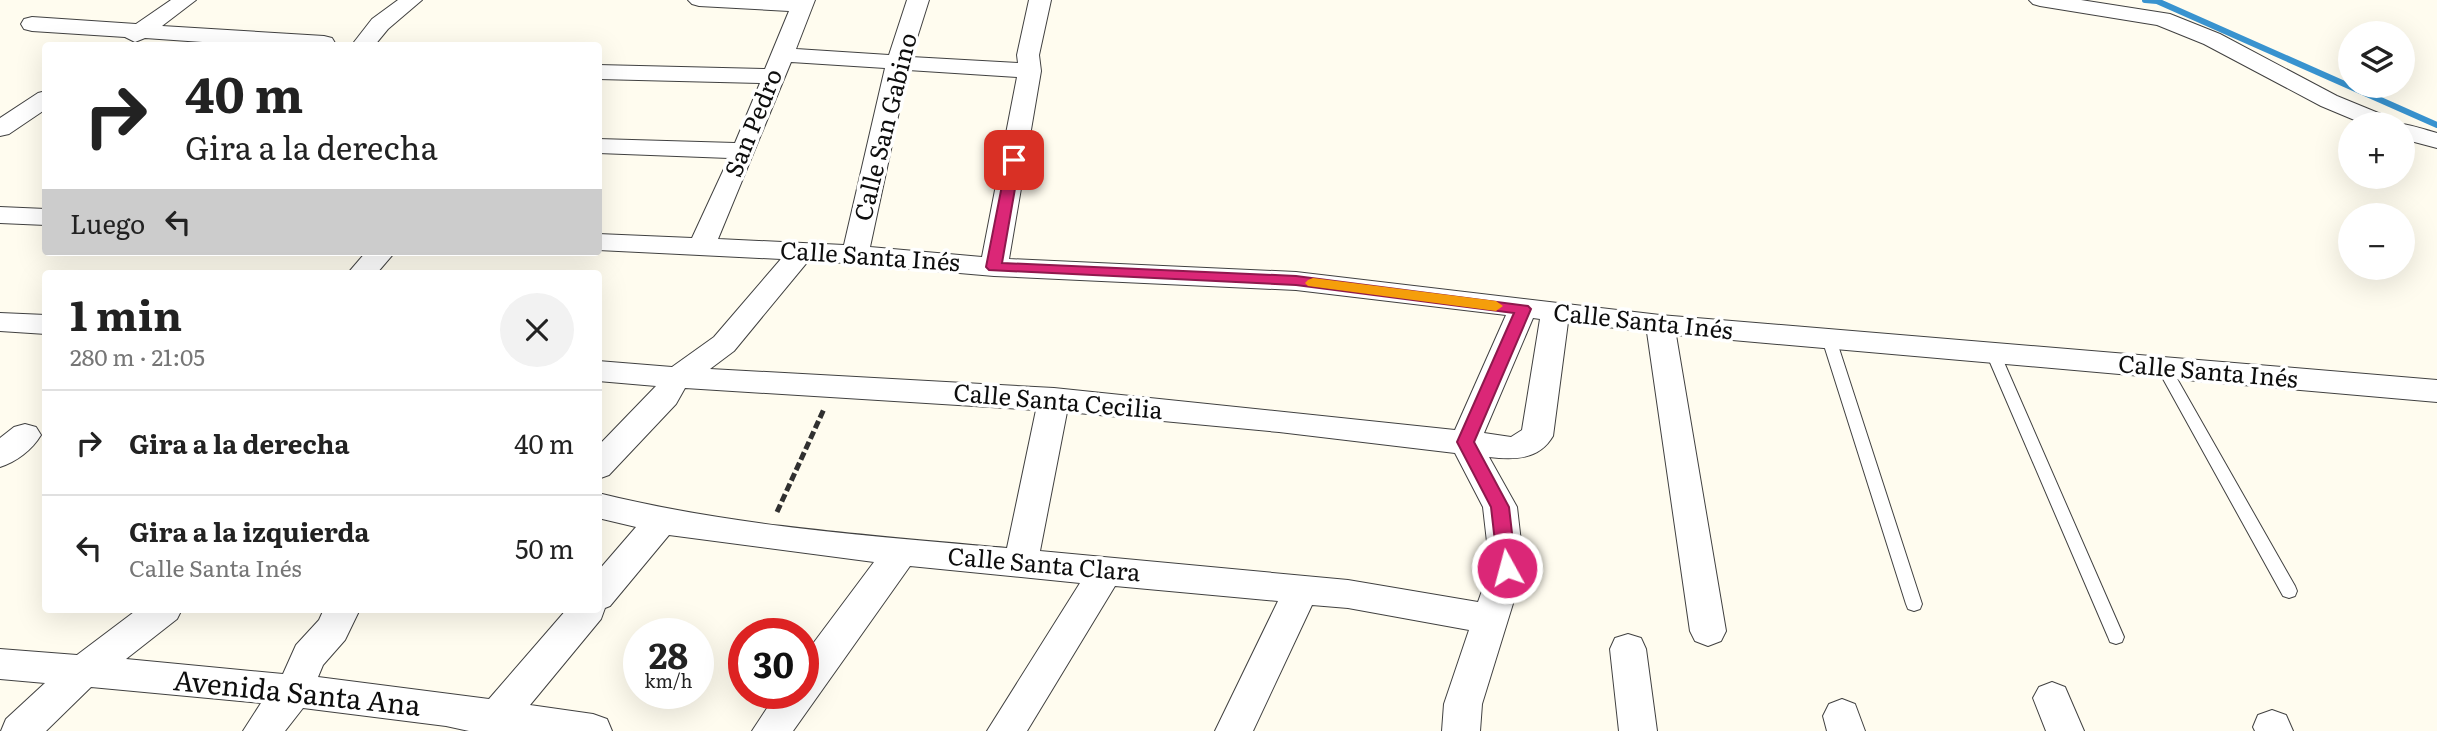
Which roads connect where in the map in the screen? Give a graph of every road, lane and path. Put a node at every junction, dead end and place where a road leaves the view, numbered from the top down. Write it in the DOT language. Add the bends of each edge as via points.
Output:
graph roads {
  1 [pos="184,0"];
  2 [pos="411,0"];
  3 [pos="699,0"];
  4 [pos="918,0"];
  5 [pos="1040,0"];
  6 [pos="2040,0"];
  7 [pos="803,2"];
  8 [pos="32,24"];
  9 [pos="143,30"];
  10 [pos="126,42"];
  11 [pos="310,42"];
  12 [pos="365,42"];
  13 [pos="898,62"];
  14 [pos="777,65"];
  15 [pos="1030,71"];
  16 [pos="602,72"];
  17 [pos="41,106"];
  18 [pos="2355,112"];
  19 [pos="0,129"];
  20 [pos="2415,135"];
  21 [pos="2437,141"];
  22 [pos="602,146"];
  23 [pos="744,151"];
  24 [pos="0,215"];
  25 [pos="42,217"];
  26 [pos="602,242"];
  27 [pos="702,246"];
  28 [pos="802,251"];
  29 [pos="855,254"];
  30 [pos="377,256"];
  31 [pos="994,267"];
  32 [pos="365,270"];
  33 [pos="1523,309"];
  34 [pos="1555,314"];
  35 [pos="0,322"];
  36 [pos="1660,324"];
  37 [pos="42,325"];
  38 [pos="1829,339"];
  39 [pos="1993,353"];
  40 [pos="2164,368"];
  41 [pos="602,371"];
  42 [pos="676,379"];
  43 [pos="834,384"];
  44 [pos="2437,391"];
  45 [pos="1054,399"];
  46 [pos="25,435"];
  47 [pos="1465,442"];
  48 [pos="0,455"];
  49 [pos="602,463"];
  50 [pos="602,506"];
  51 [pos="661,521"];
  52 [pos="766,535"];
  53 [pos="901,552"];
  54 [pos="1021,562"];
  55 [pos="1107,570"];
  56 [pos="1300,590"];
  57 [pos="602,591"];
  58 [pos="2289,591"];
  59 [pos="1914,604"];
  60 [pos="159,613"];
  61 [pos="340,613"];
  62 [pos="584,613"];
  63 [pos="1491,619"];
  64 [pos="1708,631"];
  65 [pos="2116,637"];
  66 [pos="1628,649"];
  67 [pos="0,664"];
  68 [pos="819,665"];
  69 [pos="84,670"];
  70 [pos="293,692"];
  71 [pos="787,709"];
  72 [pos="491,723"];
  73 [pos="20,731"];
  74 [pos="262,731"];
  75 [pos="593,731"];
  76 [pos="771,731"];
  77 [pos="1006,731"];
  78 [pos="1234,731"];
  79 [pos="1461,731"];
  80 [pos="1637,731"];
  1 -- 9 [label="street"];
  2 -- 12 [label="street"];
  3 -- 7 [label="street"];
  4 -- 13 [label="street, Calle San Gabino"];
  5 -- 15 [label="street" via="1028,55"];
  6 -- 18 [label="street" via="2162,19 2212,39"];
  7 -- 14 [label="street, San Pedro"];
  8 -- 9 [label="street"];
  9 -- 10 [label="street"];
  9 -- 11 [label="street"];
  13 -- 14 [label="street"];
  13 -- 15 [label="street"];
  13 -- 29 [label="street, Calle San Gabino"];
  14 -- 16 [label="street"];
  14 -- 23 [label="street, San Pedro"];
  15 -- 31 [label="street"];
  17 -- 19 [label="street"];
  20 -- 21 [label="street"];
  22 -- 23 [label="street"];
  23 -- 27 [label="street, San Pedro"];
  24 -- 25 [label="street"];
  26 -- 27 [label="street, Calle Santa Inés"];
  27 -- 28 [label="street, Calle Santa Inés"];
  28 -- 29 [label="street, Calle Santa Inés"];
  28 -- 42 [label="street" via="724,344"];
  29 -- 31 [label="street, Calle Santa Inés"];
  30 -- 32 [label="street"];
  31 -- 33 [label="street, Calle Santa Inés" via="1296,281"];
  33 -- 34 [label="street, Calle Santa Inés"];
  33 -- 47 [label="street"];
  34 -- 36 [label="street, Calle Santa Inés"];
  34 -- 47 [label="street, Calle Santa Cecilia" via="1537,436 1516,449"];
  35 -- 37 [label="street"];
  36 -- 38 [label="street, Calle Santa Inés"];
  36 -- 64 [label="street"];
  38 -- 39 [label="street, Calle Santa Inés"];
  38 -- 59 [label="lane"];
  39 -- 40 [label="street, Calle Santa Inés"];
  39 -- 65 [label="lane"];
  40 -- 44 [label="street, Calle Santa Inés"];
  40 -- 58 [label="lane"];
  41 -- 42 [label="street, Calle Santa Cecilia"];
  42 -- 43 [label="street, Calle Santa Cecilia"];
  42 -- 49 [label="street"];
  43 -- 45 [label="street, Calle Santa Cecilia"];
  43 -- 52 [label="path"];
  45 -- 47 [label="street, Calle Santa Cecilia"];
  45 -- 54 [label="street"];
  46 -- 48 [label="street"];
  47 -- 63 [label="street" via="1500,507 1507,568"];
  50 -- 51 [label="street, Calle Santa Clara"];
  51 -- 52 [label="street, Calle Santa Clara"];
  51 -- 57 [label="street"];
  52 -- 53 [label="street, Calle Santa Clara"];
  53 -- 54 [label="street, Calle Santa Clara"];
  53 -- 68 [label="street"];
  54 -- 55 [label="street, Calle Santa Clara"];
  55 -- 56 [label="street, Calle Santa Clara"];
  55 -- 77 [label="street"];
  56 -- 63 [label="street, Calle Santa Clara"];
  56 -- 78 [label="street"];
  60 -- 69 [label="street"];
  61 -- 70 [label="street" via="309,656"];
  62 -- 72 [label="street"];
  63 -- 79 [label="street" via="1464,705"];
  66 -- 80 [label="street"];
  67 -- 69 [label="street, Avenida Santa Ana"];
  69 -- 70 [label="street, Avenida Santa Ana"];
  69 -- 73 [label="street"];
  70 -- 72 [label="street, Avenida Santa Ana"];
  70 -- 74 [label="street"];
  71 -- 76 [label="street"];
  72 -- 75 [label="street, Avenida Santa Ana"];
}
